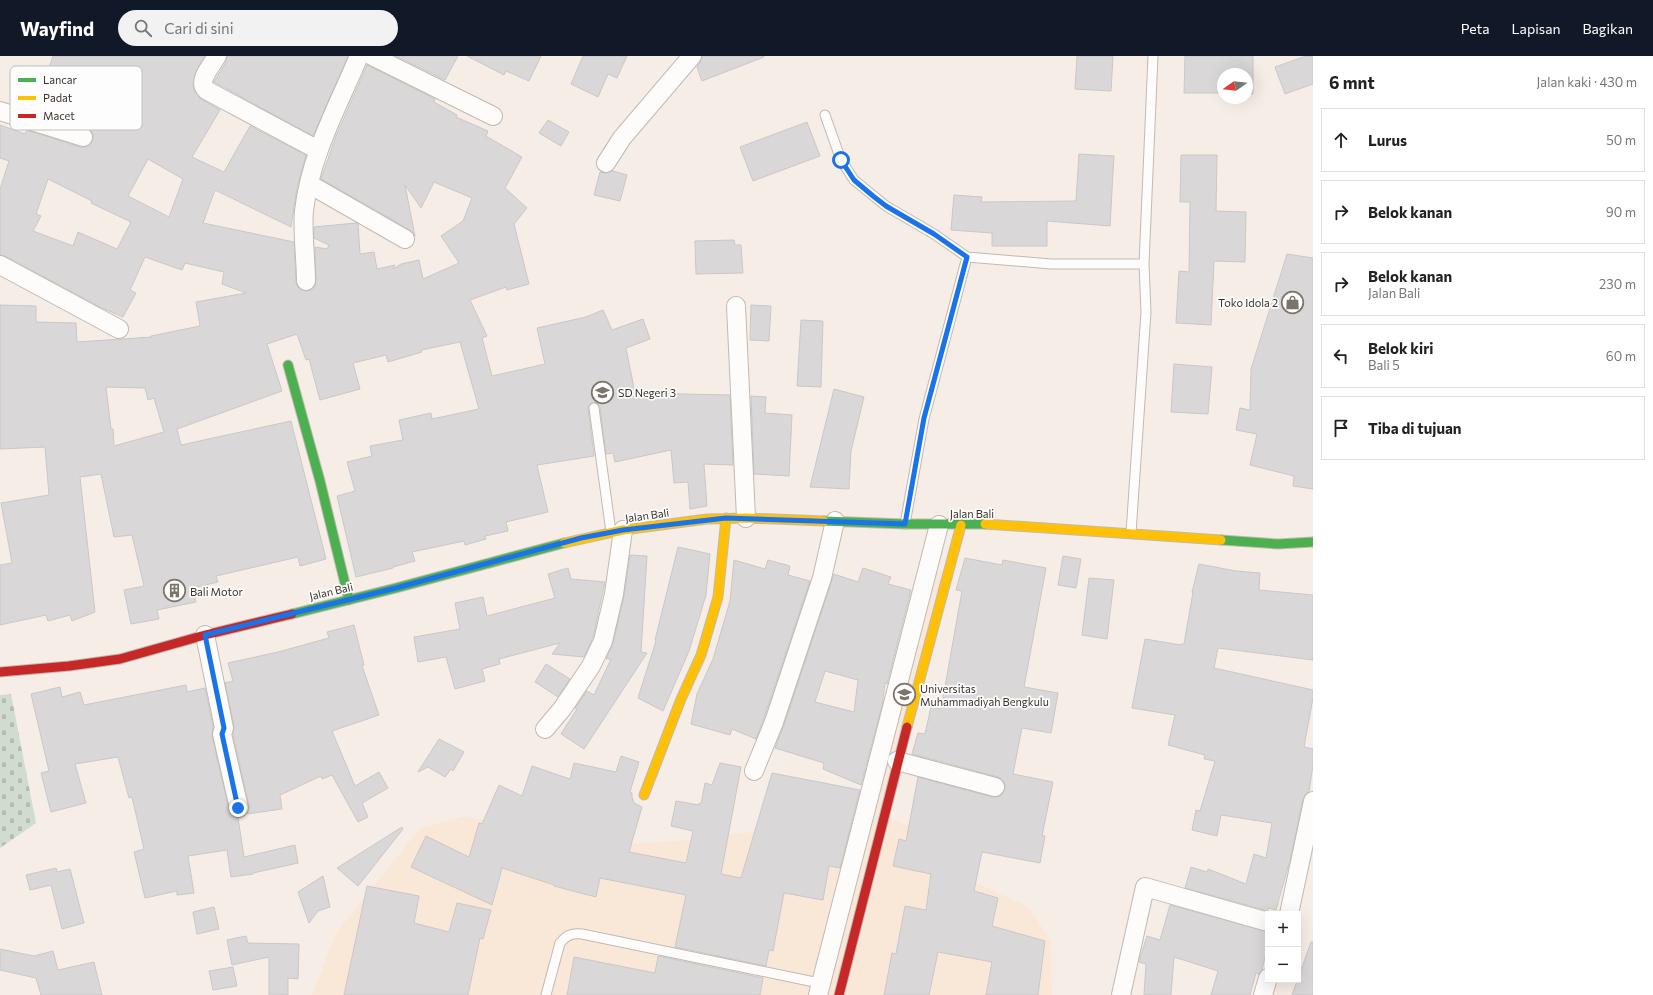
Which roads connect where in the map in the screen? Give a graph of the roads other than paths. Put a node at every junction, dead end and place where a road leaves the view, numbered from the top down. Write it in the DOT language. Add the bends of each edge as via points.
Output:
graph roads {
  1 [pos="217,56"];
  2 [pos="359,56"];
  3 [pos="372,56"];
  4 [pos="692,56"];
  5 [pos="1153,56"];
  6 [pos="0,111"];
  7 [pos="10,114"];
  8 [pos="825,115"];
  9 [pos="493,116"];
  10 [pos="61,130"];
  11 [pos="84,137"];
  12 [pos="318,150"];
  13 [pos="606,164"];
  14 [pos="309,184"];
  15 [pos="405,239"];
  16 [pos="967,257"];
  17 [pos="1144,264"];
  18 [pos="0,265"];
  19 [pos="306,281"];
  20 [pos="736,306"];
  21 [pos="119,329"];
  22 [pos="288,365"];
  23 [pos="594,408"];
  24 [pos="726,518"];
  25 [pos="746,518"];
  26 [pos="835,521"];
  27 [pos="905,524"];
  28 [pos="938,525"];
  29 [pos="961,525"];
  30 [pos="617,531"];
  31 [pos="1131,533"];
  32 [pos="1313,542"];
  33 [pos="349,600"];
  34 [pos="205,635"];
  35 [pos="0,672"];
  36 [pos="545,729"];
  37 [pos="897,761"];
  38 [pos="754,771"];
  39 [pos="995,787"];
  40 [pos="644,795"];
  41 [pos="1313,801"];
  42 [pos="238,808"];
  43 [pos="1290,911"];
  44 [pos="1265,921"];
  45 [pos="1267,983"];
  46 [pos="820,989"];
  47 [pos="840,992"];
  48 [pos="546,995"];
  49 [pos="1121,995"];
  50 [pos="1263,995"];
  1 -- 12 [label="street" via="202,81 203,88"];
  2 -- 12 [label="street"];
  3 -- 9 [label="street"];
  4 -- 13 [label="street" via="622,138"];
  5 -- 17 [label="lane"];
  6 -- 7 [label="street"];
  8 -- 16 [label="lane" via="841,160 854,180 886,206"];
  10 -- 11 [label="street"];
  12 -- 14 [label="street"];
  14 -- 15 [label="street"];
  14 -- 19 [label="street" via="304,212"];
  16 -- 17 [label="lane" via="1051,264"];
  16 -- 27 [label="lane" via="924,418"];
  17 -- 31 [label="lane" via="1146,312"];
  18 -- 21 [label="street"];
  20 -- 25 [label="street"];
  22 -- 33 [label="street"];
  23 -- 30 [label="lane"];
  24 -- 25 [label="street, Jalan Bali"];
  24 -- 30 [label="street, Jalan Bali"];
  24 -- 40 [label="street" via="718,597 701,655"];
  25 -- 26 [label="street, Jalan Bali"];
  26 -- 27 [label="street, Jalan Bali"];
  26 -- 38 [label="street" via="822,578 774,722"];
  27 -- 28 [label="street, Jalan Bali"];
  28 -- 29 [label="street, Jalan Bali"];
  28 -- 46 [label="street"];
  29 -- 31 [label="street, Jalan Bali"];
  29 -- 37 [label="street"];
  30 -- 33 [label="street, Jalan Bali" via="581,538"];
  30 -- 36 [label="street" via="614,594 603,641 591,666"];
  31 -- 32 [label="street, Jalan Bali" via="1278,544"];
  33 -- 34 [label="street, Jalan Bali"];
  34 -- 35 [label="street, Jalan Bali" via="120,659"];
  34 -- 42 [label="street"];
  37 -- 39 [label="street"];
  37 -- 47 [label="street"];
  41 -- 43 [label="street"];
  44 -- 49 [label="street" via="1145,888"];
  45 -- 50 [label="street"];
  46 -- 47 [label="lane"];
  46 -- 48 [label="lane" via="582,934 571,934 565,936 560,943"];
}
